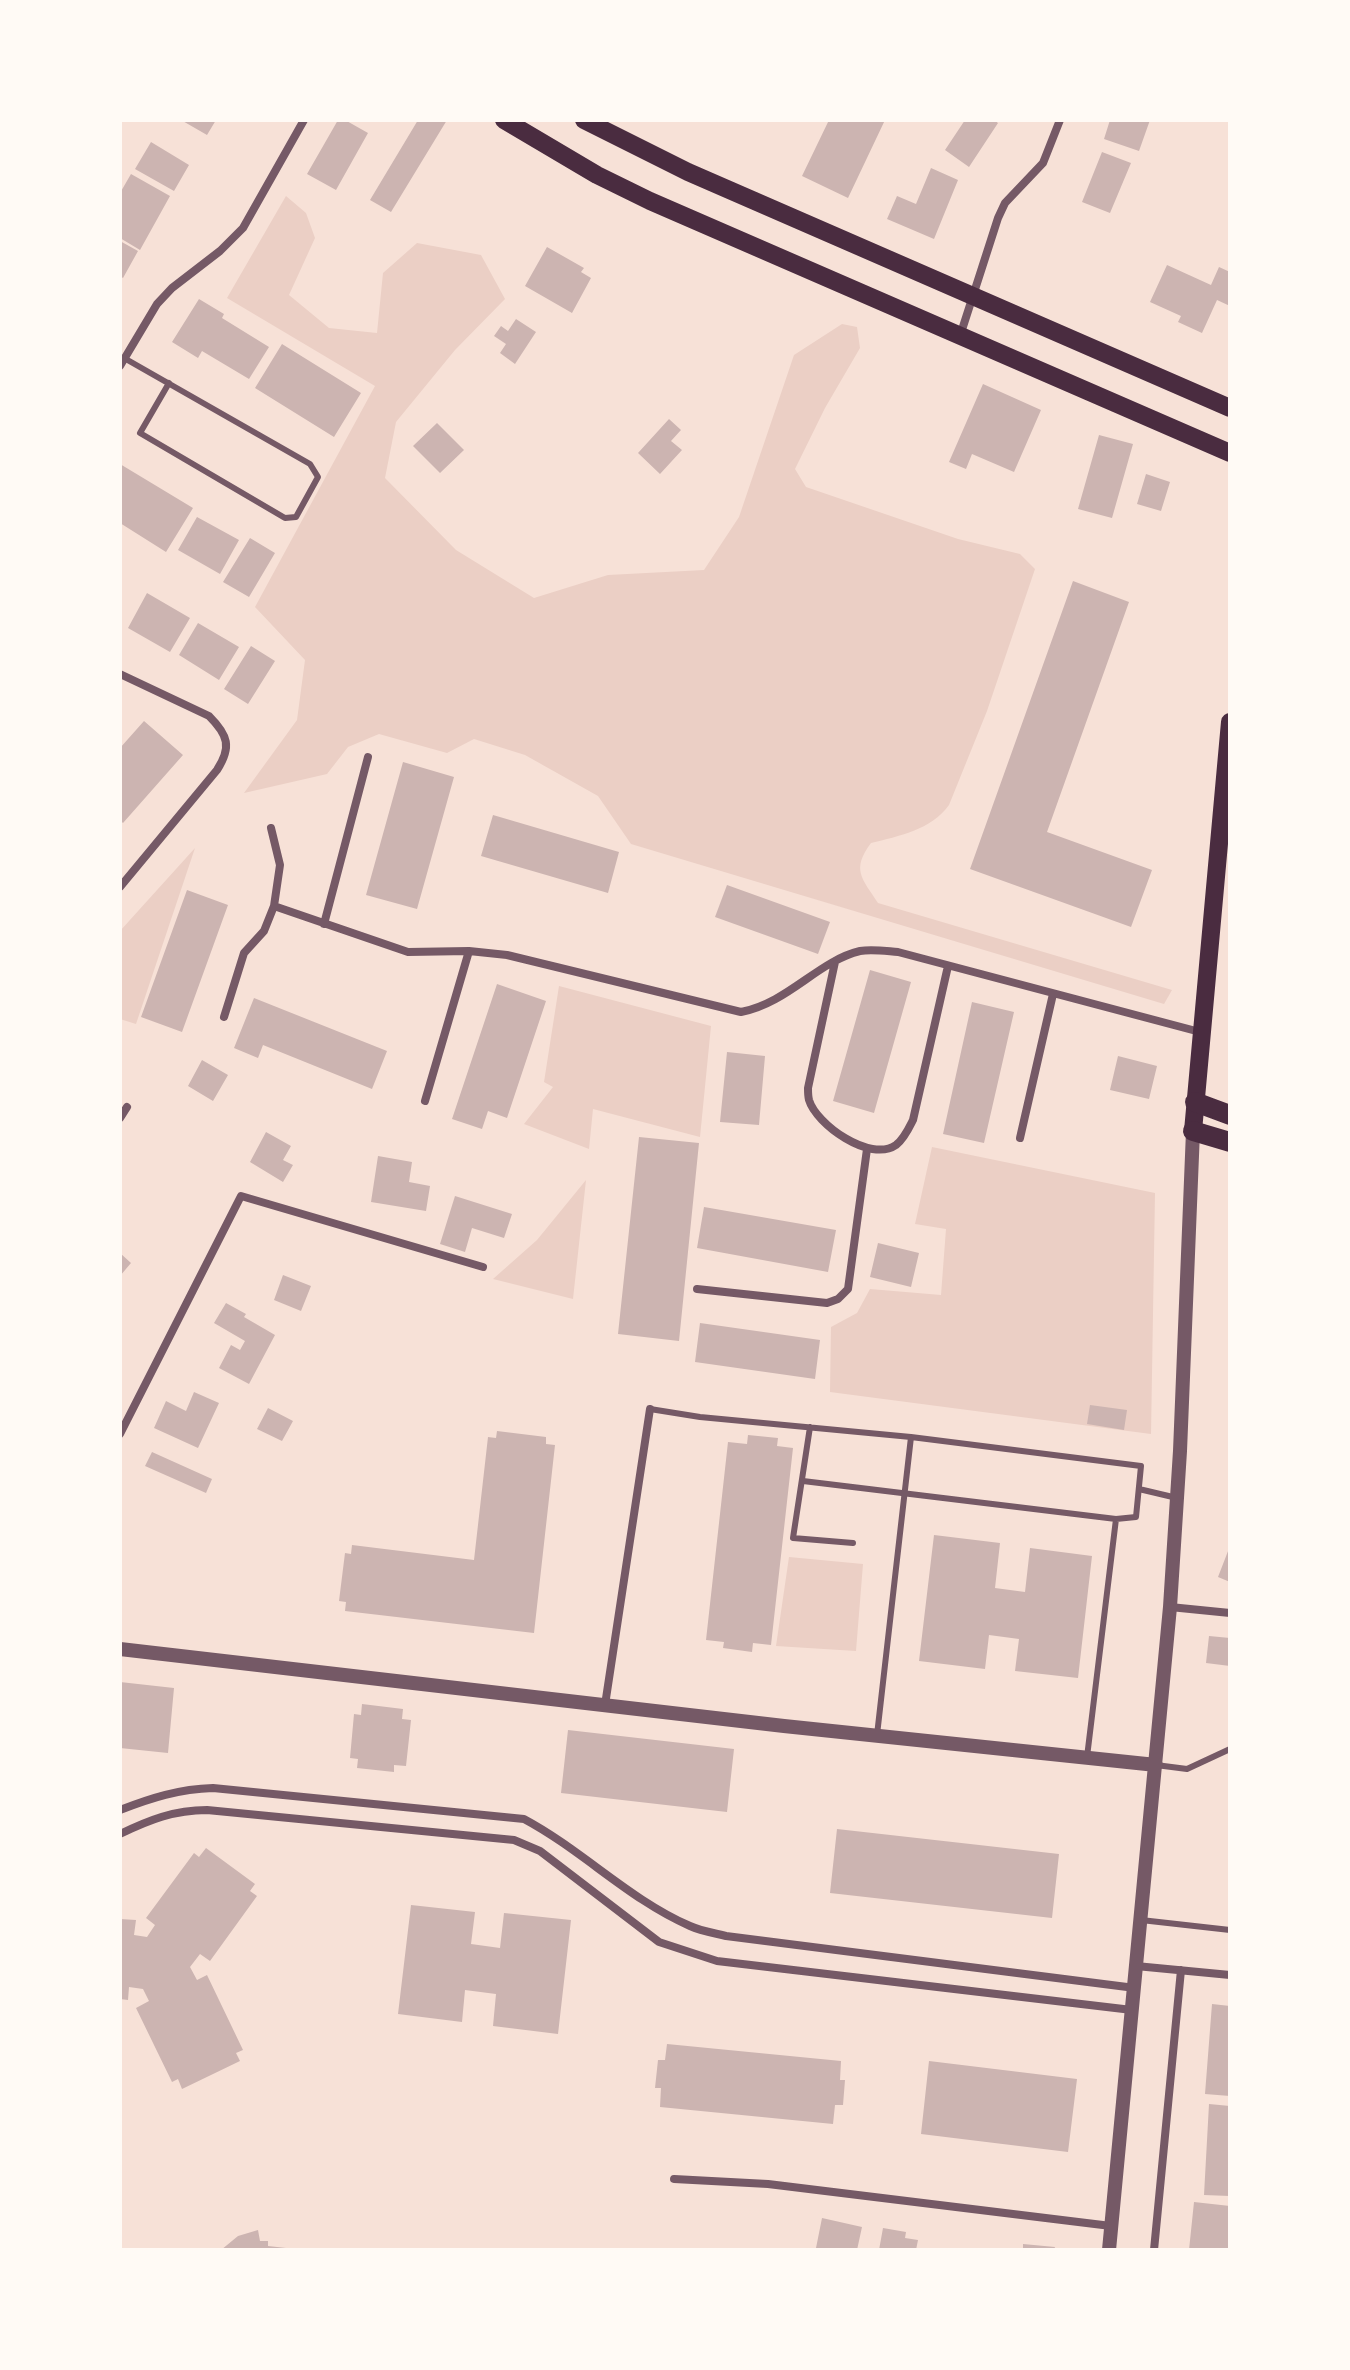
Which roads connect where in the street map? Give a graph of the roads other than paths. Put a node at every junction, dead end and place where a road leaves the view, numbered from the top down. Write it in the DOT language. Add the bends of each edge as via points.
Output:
graph roads {
  1 [pos="304,120"];
  2 [pos="504,120"];
  3 [pos="584,120"];
  4 [pos="1060,120"];
  5 [pos="973,295"];
  6 [pos="960,336"];
  7 [pos="122,362"];
  8 [pos="169,383"];
  9 [pos="1230,408"];
  10 [pos="1230,453"];
  11 [pos="120,674"];
  12 [pos="1230,722"];
  13 [pos="368,757"];
  14 [pos="271,828"];
  15 [pos="120,887"];
  16 [pos="274,906"];
  17 [pos="324,924"];
  18 [pos="469,951"];
  19 [pos="835,962"];
  20 [pos="948,966"];
  21 [pos="1053,994"];
  22 [pos="224,1017"];
  23 [pos="1201,1032"];
  24 [pos="425,1101"];
  25 [pos="1195,1102"];
  26 [pos="127,1107"];
  27 [pos="1230,1115"];
  28 [pos="120,1118"];
  29 [pos="1193,1131"];
  30 [pos="1020,1138"];
  31 [pos="1230,1142"];
  32 [pos="867,1149"];
  33 [pos="483,1267"];
  34 [pos="697,1289"];
  35 [pos="650,1409"];
  36 [pos="810,1427"];
  37 [pos="120,1434"];
  38 [pos="911,1437"];
  39 [pos="803,1481"];
  40 [pos="1139,1489"];
  41 [pos="904,1493"];
  42 [pos="1177,1498"];
  43 [pos="1116,1519"];
  44 [pos="853,1543"];
  45 [pos="1170,1607"];
  46 [pos="1230,1613"];
  47 [pos="120,1649"];
  48 [pos="605,1705"];
  49 [pos="877,1735"];
  50 [pos="1230,1749"];
  51 [pos="1087,1757"];
  52 [pos="1156,1765"];
  53 [pos="120,1810"];
  54 [pos="120,1834"];
  55 [pos="1141,1920"];
  56 [pos="1230,1930"];
  57 [pos="1136,1966"];
  58 [pos="1181,1970"];
  59 [pos="1230,1975"];
  60 [pos="1135,1988"];
  61 [pos="1132,2010"];
  62 [pos="674,2179"];
  63 [pos="1111,2226"];
  64 [pos="1109,2250"];
  65 [pos="1154,2250"];
  1 -- 7 [label="street" via="243,228 157,304"];
  2 -- 6 [label="main road" via="650,201"];
  3 -- 5 [label="main road" via="688,172"];
  4 -- 5 [label="street" via="1043,163 1001,211"];
  5 -- 6 [label="street"];
  5 -- 9 [label="main road"];
  6 -- 10 [label="main road"];
  7 -- 8 [label="lane"];
  8 -- 8 [label="lane" via="310,464 318,477 296,517 285,518 140,433"];
  11 -- 15 [label="street" via="209,716 226,740 226,757 217,770"];
  12 -- 23 [label="main road"];
  13 -- 17 [label="street"];
  14 -- 16 [label="street" via="280,865"];
  16 -- 17 [label="street"];
  16 -- 22 [label="street" via="264,931 244,953"];
  17 -- 18 [label="street" via="408,952"];
  18 -- 19 [label="street" via="548,964 741,1012 763,1008"];
  18 -- 24 [label="street"];
  19 -- 20 [label="street" via="870,950"];
  19 -- 32 [label="street" via="809,1103 833,1130"];
  20 -- 21 [label="street"];
  20 -- 32 [label="street" via="913,1120 895,1145"];
  21 -- 23 [label="street"];
  21 -- 30 [label="street"];
  23 -- 25 [label="main road"];
  25 -- 27 [label="highway"];
  25 -- 29 [label="main road"];
  26 -- 28 [label="street"];
  29 -- 31 [label="highway"];
  29 -- 42 [label="street"];
  32 -- 34 [label="street" via="848,1289 838,1299 827,1303"];
  33 -- 37 [label="street" via="241,1196"];
  35 -- 36 [label="lane"];
  35 -- 48 [label="street"];
  36 -- 38 [label="lane"];
  36 -- 39 [label="lane"];
  38 -- 40 [label="lane" via="1141,1466"];
  38 -- 41 [label="lane"];
  39 -- 41 [label="lane"];
  39 -- 44 [label="lane" via="793,1538"];
  40 -- 42 [label="lane"];
  40 -- 43 [label="lane" via="1136,1517"];
  41 -- 43 [label="lane"];
  41 -- 49 [label="lane"];
  42 -- 45 [label="street"];
  43 -- 51 [label="lane"];
  45 -- 46 [label="street"];
  45 -- 52 [label="street"];
  47 -- 48 [label="street"];
  48 -- 49 [label="street"];
  49 -- 51 [label="street"];
  50 -- 52 [label="lane" via="1187,1769"];
  51 -- 52 [label="street"];
  52 -- 55 [label="street"];
  53 -- 60 [label="street" via="184,1789 213,1788 524,1819 555,1835 657,1909 697,1929"];
  54 -- 61 [label="street" via="184,1809 514,1840 540,1851 659,1942 717,1961"];
  55 -- 56 [label="lane"];
  55 -- 57 [label="street"];
  57 -- 58 [label="street"];
  57 -- 60 [label="street"];
  58 -- 59 [label="street"];
  58 -- 65 [label="street"];
  60 -- 61 [label="street"];
  61 -- 63 [label="street"];
  62 -- 63 [label="street" via="768,2184"];
  63 -- 64 [label="street"];
}
